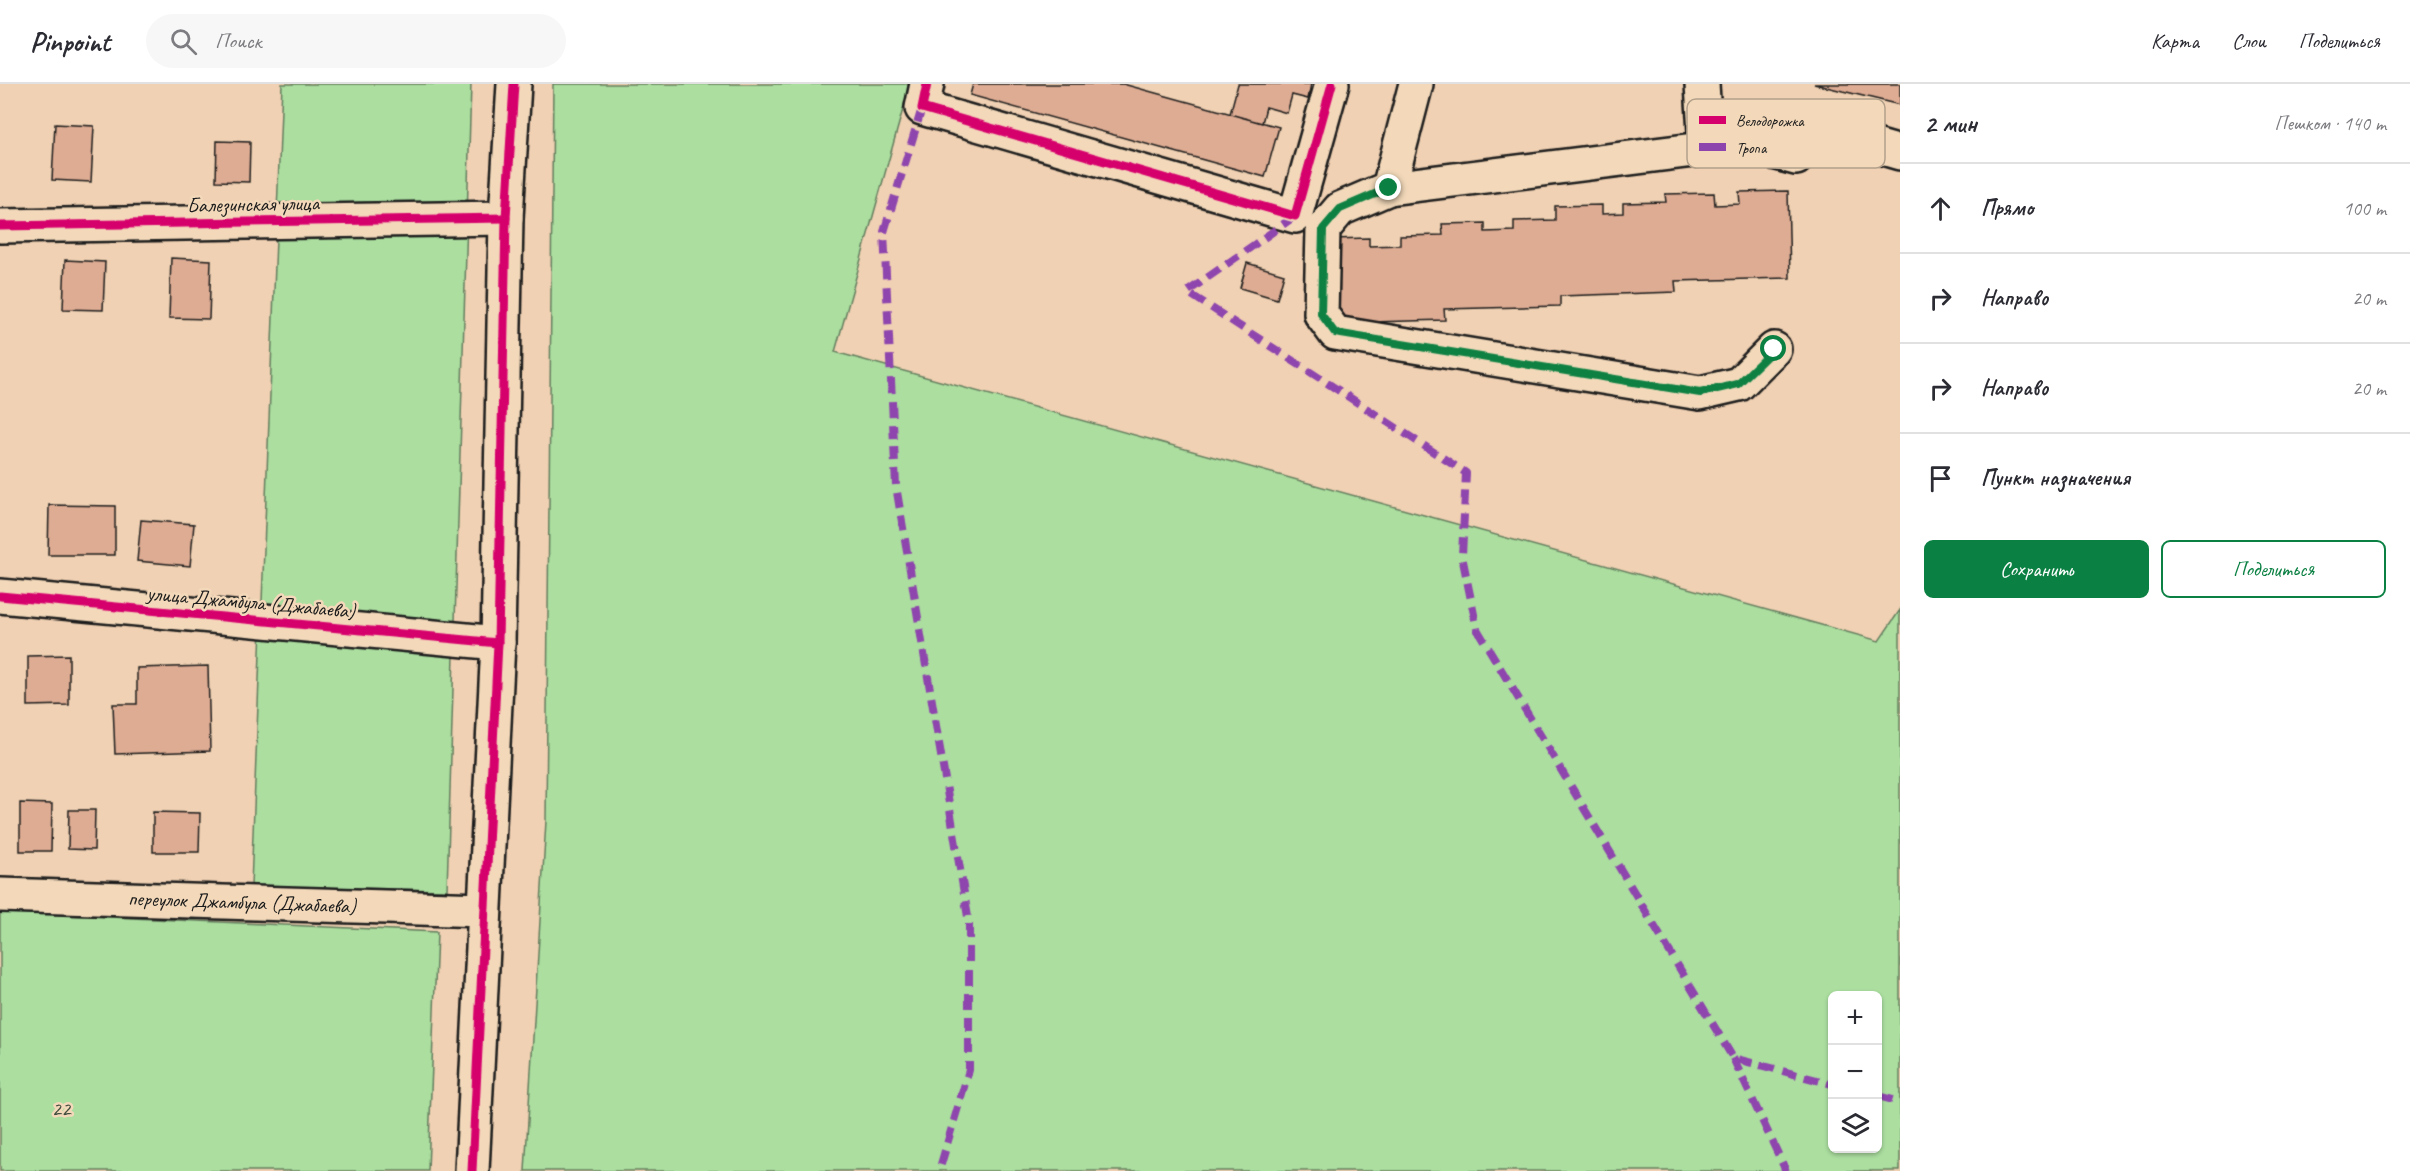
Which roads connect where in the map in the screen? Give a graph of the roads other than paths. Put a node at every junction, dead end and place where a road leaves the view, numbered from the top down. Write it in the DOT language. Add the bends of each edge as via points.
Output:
graph roads {
  1 [pos="514,84"];
  2 [pos="927,84"];
  3 [pos="1332,84"];
  4 [pos="1416,84"];
  5 [pos="1702,84"];
  6 [pos="1703,99"];
  7 [pos="1885,149"];
  8 [pos="1687,151"];
  9 [pos="1900,153"];
  10 [pos="1389,188"];
  11 [pos="506,218"];
  12 [pos="0,226"];
  13 [pos="1774,349"];
  14 [pos="0,596"];
  15 [pos="498,643"];
  16 [pos="0,895"];
  17 [pos="484,910"];
  18 [pos="472,1171"];
  1 -- 11 [label="street"];
  2 -- 3 [label="street" via="922,108 1294,216"];
  4 -- 10 [label="street"];
  5 -- 6 [label="street"];
  7 -- 9 [label="street"];
  8 -- 10 [label="street"];
  10 -- 13 [label="street" via="1340,209 1323,229 1321,314 1335,333 1700,393 1738,384"];
  11 -- 12 [label="street, Балезинская улица"];
  11 -- 15 [label="street"];
  14 -- 15 [label="street, улица Джамбула (Джабаева)"];
  15 -- 17 [label="street"];
  16 -- 17 [label="street, переулок Джамбула (Джабаева)"];
  17 -- 18 [label="street"];
}
